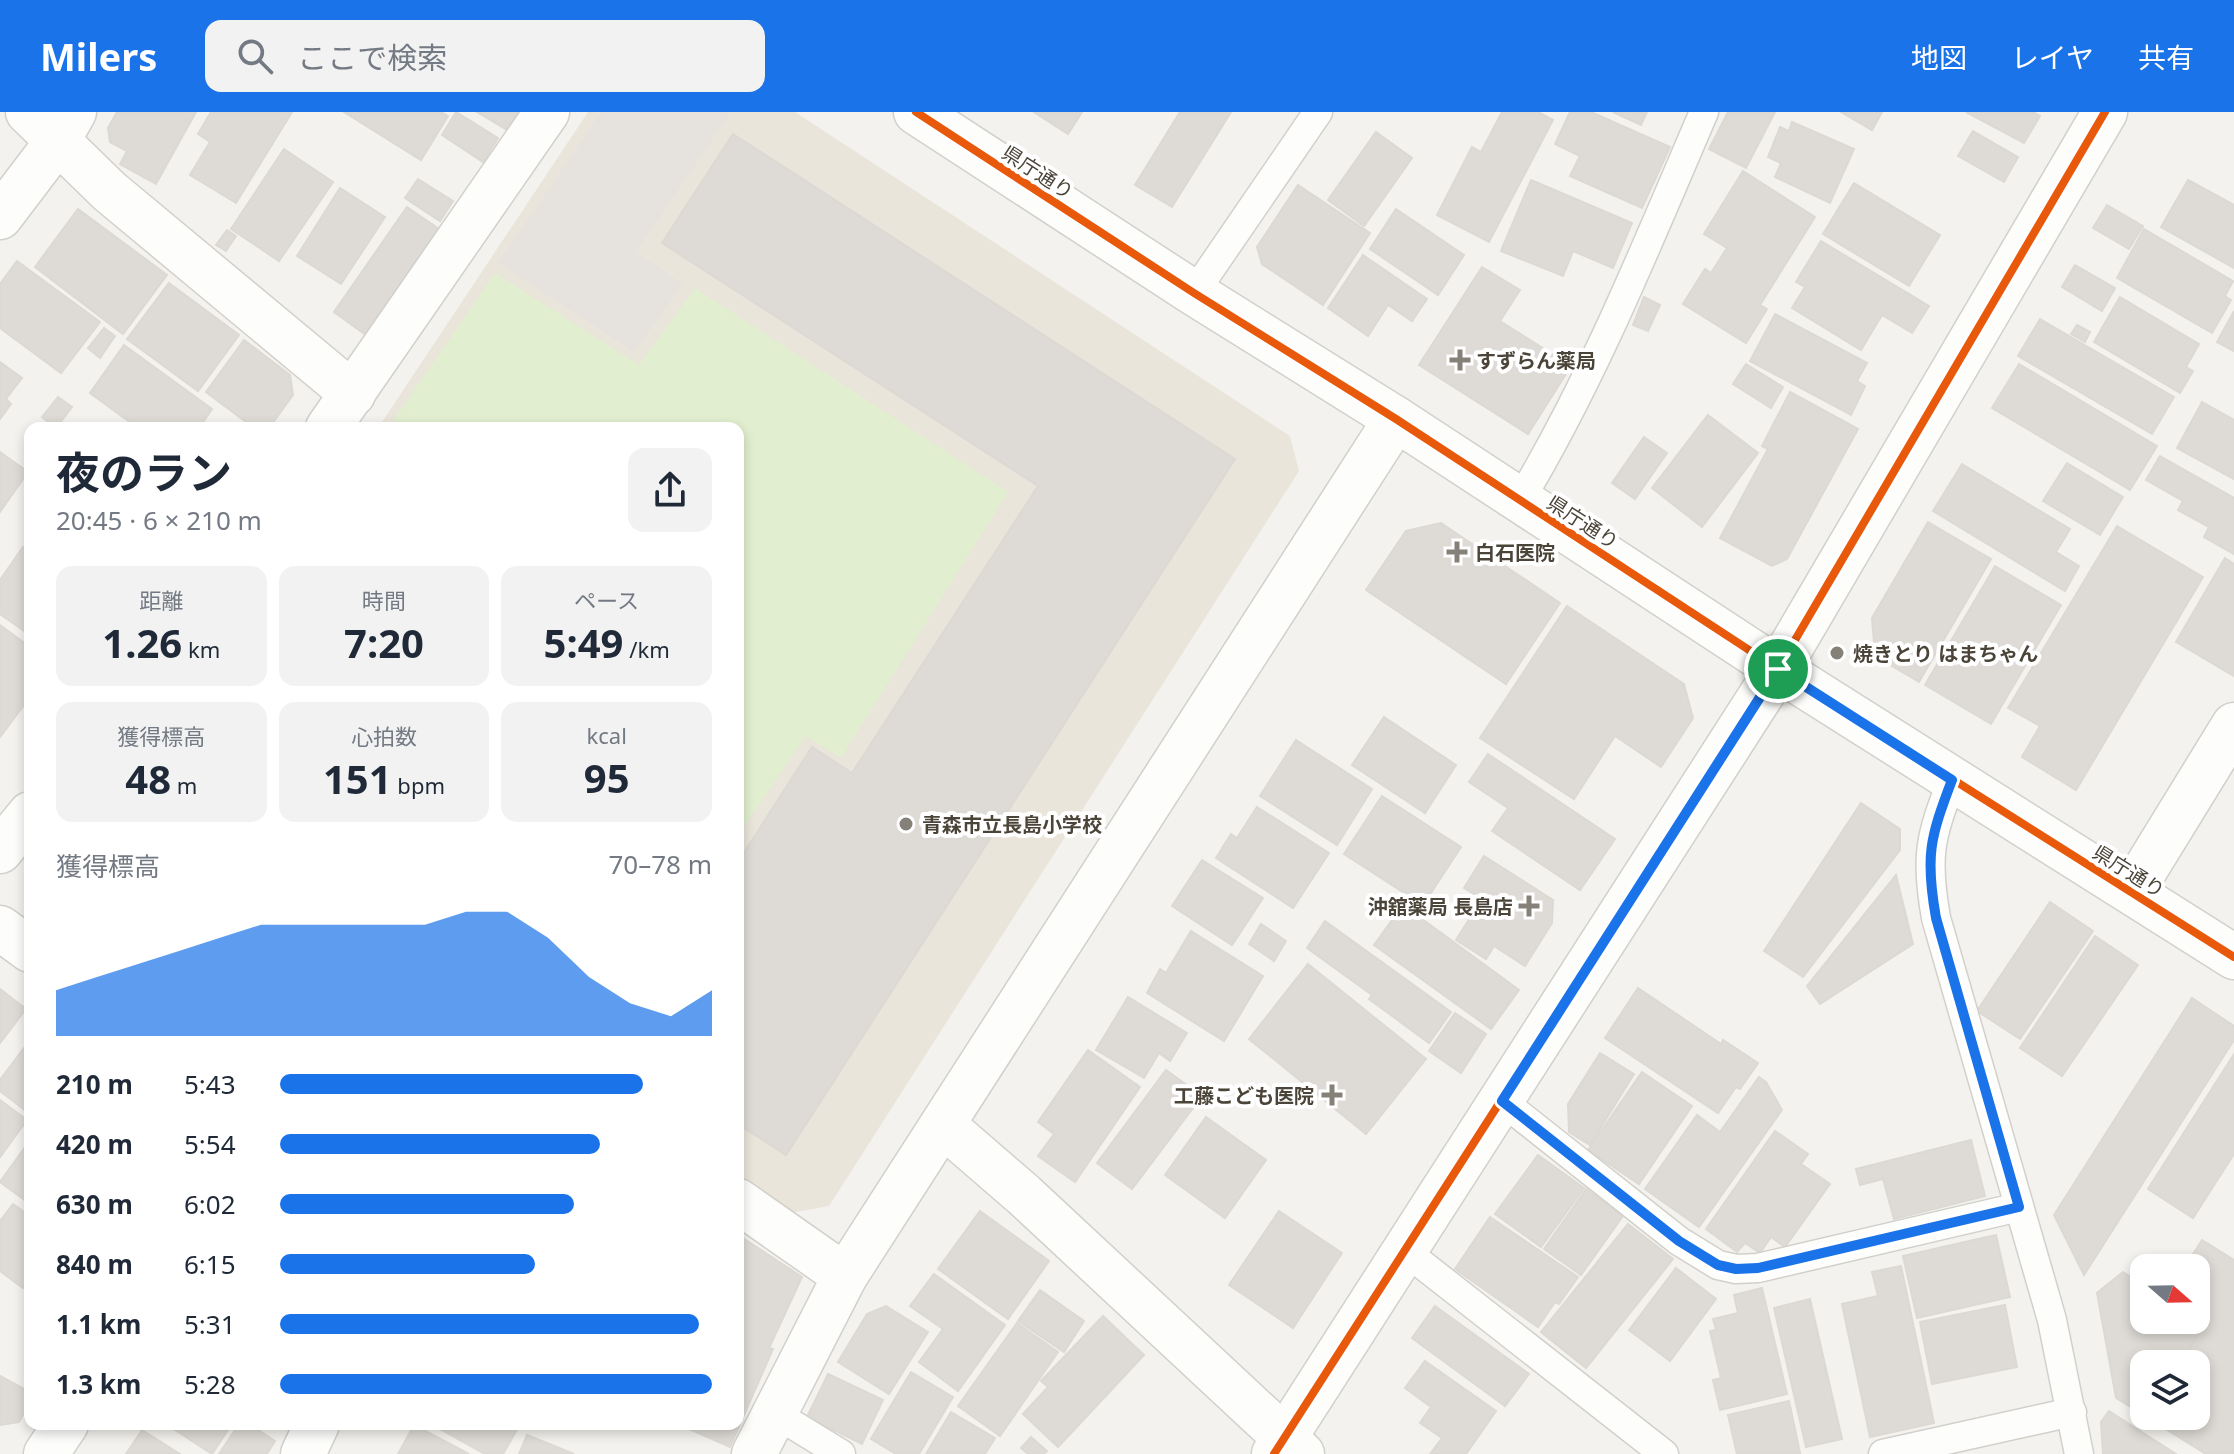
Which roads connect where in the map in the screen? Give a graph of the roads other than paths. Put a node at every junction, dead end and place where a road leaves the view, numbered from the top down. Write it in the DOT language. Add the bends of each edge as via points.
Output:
graph roads {
  1 [pos="547,112"];
  2 [pos="916,112"];
  3 [pos="1318,112"];
  4 [pos="1704,112"];
  5 [pos="2105,112"];
  6 [pos="53,122"];
  7 [pos="0,217"];
  8 [pos="1194,293"];
  9 [pos="353,394"];
  10 [pos="1396,419"];
  11 [pos="332,422"];
  12 [pos="1520,500"];
  13 [pos="1778,669"];
  14 [pos="2234,725"];
  15 [pos="1952,780"];
  16 [pos="24,821"];
  17 [pos="0,851"];
  18 [pos="2132,891"];
  19 [pos="0,928"];
  20 [pos="24,946"];
  21 [pos="2234,957"];
  22 [pos="1502,1101"];
  23 [pos="943,1125"];
  24 [pos="744,1205"];
  25 [pos="2019,1207"];
  26 [pos="1405,1251"];
  27 [pos="845,1276"];
  28 [pos="2072,1412"];
  29 [pos="774,1413"];
  30 [pos="62,1430"];
  31 [pos="314,1430"];
  32 [pos="1287,1448"];
  33 [pos="46,1454"];
  34 [pos="303,1454"];
  35 [pos="754,1454"];
  36 [pos="841,1454"];
  37 [pos="1664,1454"];
  38 [pos="1883,1454"];
  39 [pos="2079,1454"];
  1 -- 9 [label="street"];
  2 -- 8 [label="street, 県庁通り"];
  3 -- 8 [label="lane"];
  4 -- 12 [label="lane" via="1600,352"];
  5 -- 13 [label="street"];
  6 -- 7 [label="street"];
  6 -- 9 [label="street" via="109,191"];
  8 -- 10 [label="street, 県庁通り"];
  9 -- 11 [label="street"];
  10 -- 12 [label="street, 県庁通り"];
  10 -- 23 [label="street"];
  12 -- 13 [label="street, 県庁通り"];
  13 -- 15 [label="street, 県庁通り"];
  13 -- 22 [label="street"];
  14 -- 18 [label="street"];
  15 -- 18 [label="street, 県庁通り"];
  15 -- 25 [label="lane" via="1932,835 1929,879"];
  16 -- 17 [label="street"];
  18 -- 21 [label="street, 県庁通り"];
  19 -- 20 [label="street"];
  22 -- 25 [label="lane" via="1679,1241 1718,1265 1736,1269"];
  22 -- 26 [label="street"];
  23 -- 27 [label="street"];
  23 -- 32 [label="street" via="1024,1195"];
  24 -- 27 [label="street"];
  25 -- 28 [label="lane"];
  26 -- 32 [label="street"];
  26 -- 37 [label="lane"];
  27 -- 29 [label="street"];
  28 -- 38 [label="lane"];
  28 -- 39 [label="lane"];
  29 -- 35 [label="street"];
  29 -- 36 [label="lane"];
  30 -- 33 [label="street"];
  31 -- 34 [label="street"];
}
